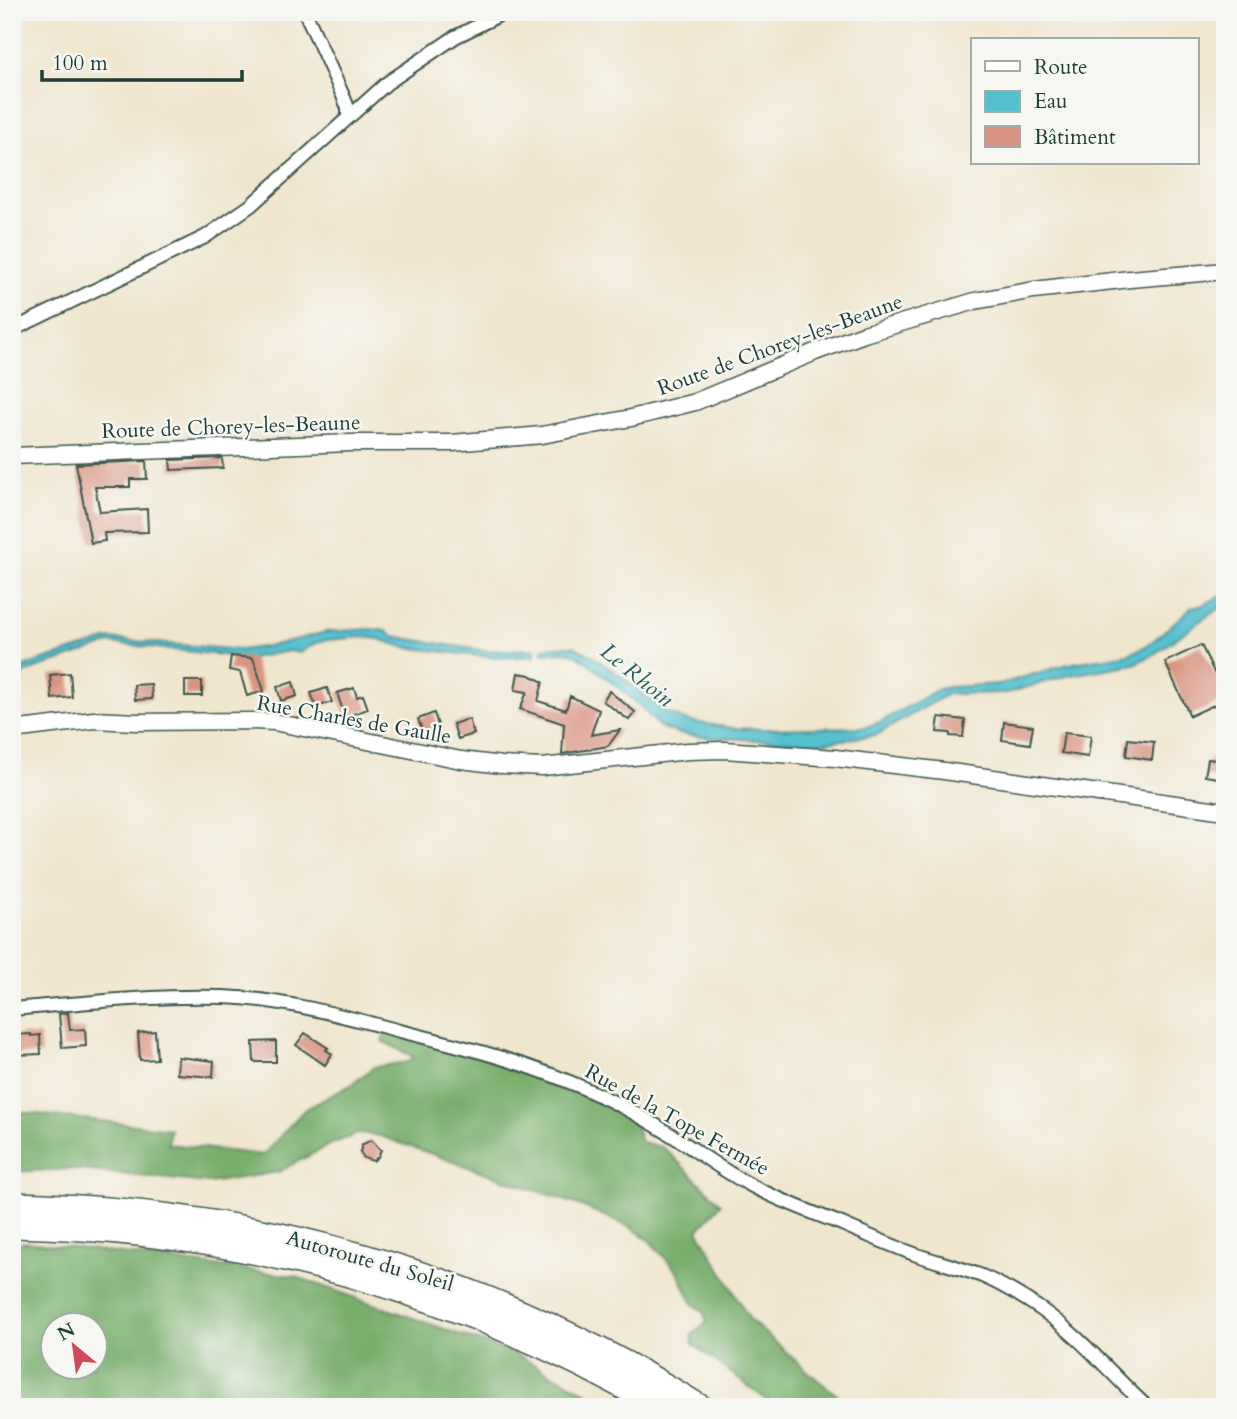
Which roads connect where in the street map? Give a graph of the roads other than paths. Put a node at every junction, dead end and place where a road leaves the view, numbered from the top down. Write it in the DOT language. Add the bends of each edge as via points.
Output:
graph roads {
  1 [pos="305,12"];
  2 [pos="505,12"];
  3 [pos="348,118"];
  4 [pos="1225,271"];
  5 [pos="12,331"];
  6 [pos="12,456"];
  7 [pos="12,730"];
  8 [pos="1225,811"];
  9 [pos="12,1009"];
  10 [pos="12,1204"];
  11 [pos="12,1226"];
  12 [pos="658,1407"];
  13 [pos="701,1407"];
  14 [pos="1146,1407"];
  1 -- 3 [label="street" via="344,98"];
  2 -- 3 [label="street" via="442,45 387,83"];
  3 -- 5 [label="street" via="250,206 205,237"];
  4 -- 6 [label="street, Route de Chorey-les-Beaune" via="1034,290 975,301 864,334 695,402 542,435 452,443"];
  7 -- 8 [label="street, Rue Charles de Gaulle" via="94,720 264,722 461,761 542,767 724,750 944,771"];
  9 -- 14 [label="street, Rue de la Tope Fermée" via="173,998 265,1001 423,1036 554,1075 642,1118 757,1188 1007,1289 1042,1310 1083,1344"];
  10 -- 13 [label="highway, Autoroute du Soleil" via="186,1217 276,1233 379,1259 471,1291 563,1331"];
  11 -- 12 [label="highway, Autoroute du Soleil" via="173,1238 335,1270 506,1329"];
}
